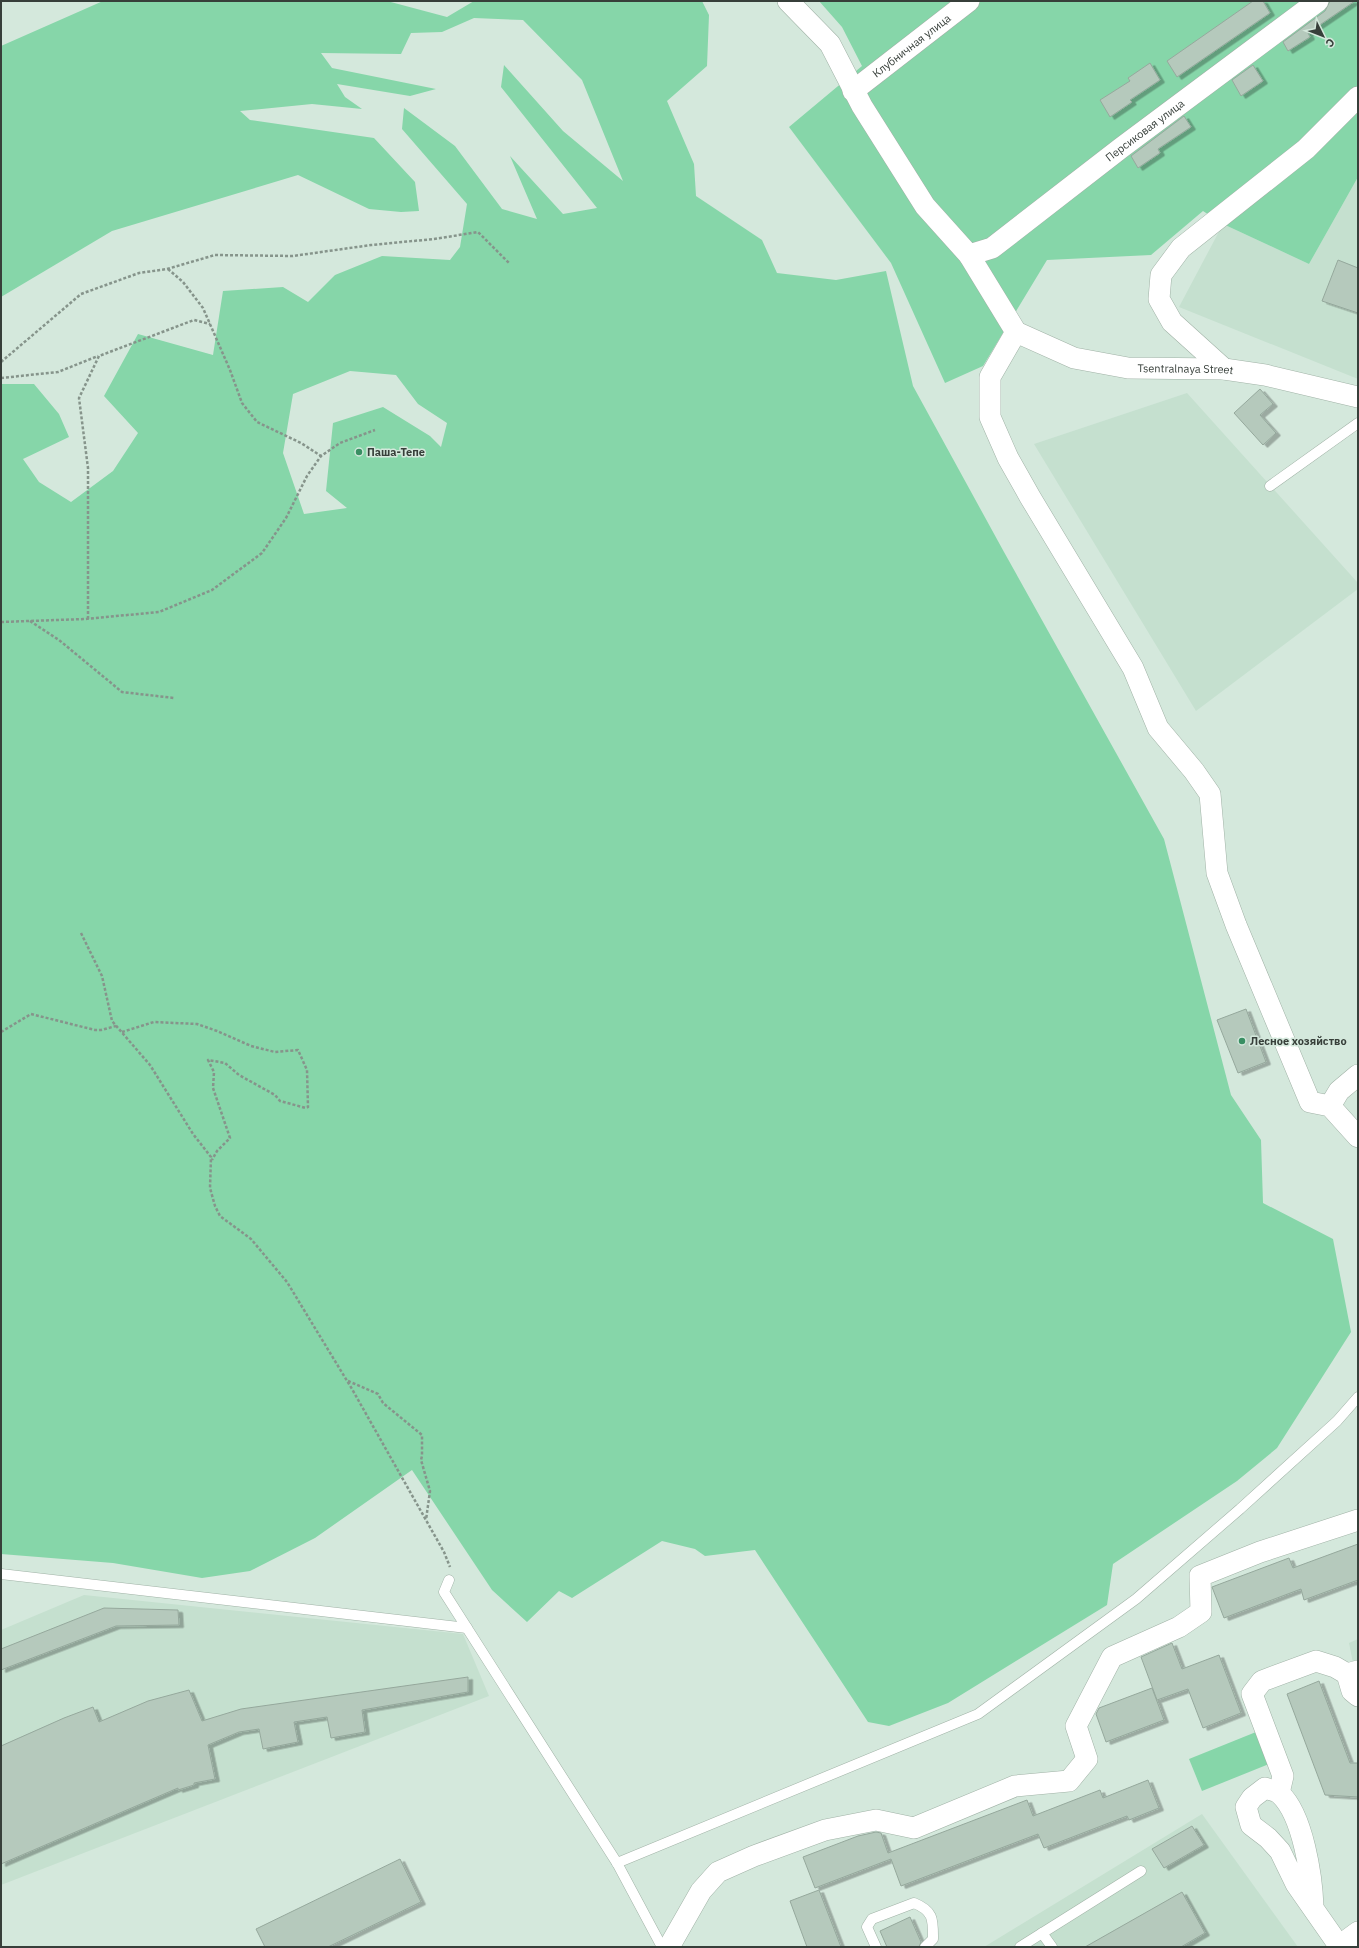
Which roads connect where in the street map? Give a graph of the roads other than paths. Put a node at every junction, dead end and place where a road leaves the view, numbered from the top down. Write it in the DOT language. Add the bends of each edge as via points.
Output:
graph roads {
  1 [pos="788,1"];
  2 [pos="969,1"];
  3 [pos="1318,1"];
  4 [pos="853,91"];
  5 [pos="1358,97"];
  6 [pos="970,256"];
  7 [pos="1016,332"];
  8 [pos="1224,369"];
  9 [pos="1358,397"];
  10 [pos="1358,423"];
  11 [pos="1270,486"];
  12 [pos="1358,1075"];
  13 [pos="1330,1106"];
  14 [pos="1358,1137"];
  15 [pos="1358,1397"];
  16 [pos="1358,1520"];
  17 [pos="1,1574"];
  18 [pos="449,1580"];
  19 [pos="466,1628"];
  20 [pos="1353,1673"];
  21 [pos="1358,1696"];
  22 [pos="1279,1793"];
  23 [pos="617,1863"];
  24 [pos="1141,1870"];
  25 [pos="1312,1907"];
  26 [pos="1358,1932"];
  27 [pos="1042,1933"];
  28 [pos="662,1947"];
  29 [pos="669,1947"];
  30 [pos="876,1947"];
  31 [pos="925,1947"];
  32 [pos="1020,1947"];
  33 [pos="1052,1947"];
  34 [pos="1340,1947"];
  35 [pos="1343,1947"];
  1 -- 4 [label="street" via="830,44"];
  2 -- 4 [label="street, Клубничная улица"];
  3 -- 6 [label="street, Персиковая улица" via="1115,152 992,248"];
  4 -- 6 [label="street" via="925,206"];
  5 -- 8 [label="street" via="1306,149 1181,248 1161,275 1159,299 1172,322"];
  6 -- 7 [label="street"];
  7 -- 8 [label="street, Tsentralnaya Street" via="1074,358 1128,368"];
  7 -- 13 [label="street" via="990,377 990,417 1008,458 1030,498 1133,668 1158,728 1210,794 1217,873 1236,925 1310,1102"];
  8 -- 9 [label="street, Tsentralnaya Street" via="1265,375"];
  10 -- 11 [label="lane"];
  12 -- 13 [label="street" via="1339,1091"];
  13 -- 14 [label="street"];
  15 -- 23 [label="lane" via="1337,1421 1136,1599 978,1714"];
  16 -- 29 [label="street" via="1260,1552 1200,1576 1201,1612 1179,1627 1112,1657 1076,1726 1087,1759 1069,1780 1015,1786 914,1828 876,1820 826,1830 754,1856 718,1872 700,1891"];
  17 -- 19 [label="lane"];
  18 -- 19 [label="lane" via="444,1592"];
  19 -- 23 [label="lane"];
  20 -- 21 [label="street" via="1352,1691"];
  20 -- 22 [label="street" via="1316,1662 1262,1680 1252,1694 1282,1776"];
  22 -- 25 [label="street" via="1299,1822 1312,1888"];
  22 -- 25 [label="street" via="1266,1788 1252,1798 1246,1807 1251,1825 1280,1851 1296,1884"];
  23 -- 28 [label="lane"];
  24 -- 27 [label="lane"];
  25 -- 34 [label="street"];
  26 -- 35 [label="street" via="1343,1943"];
  27 -- 32 [label="lane"];
  27 -- 33 [label="lane"];
  30 -- 31 [label="lane" via="867,1927 872,1919 914,1903 926,1908 933,1920 933,1939"];
}
